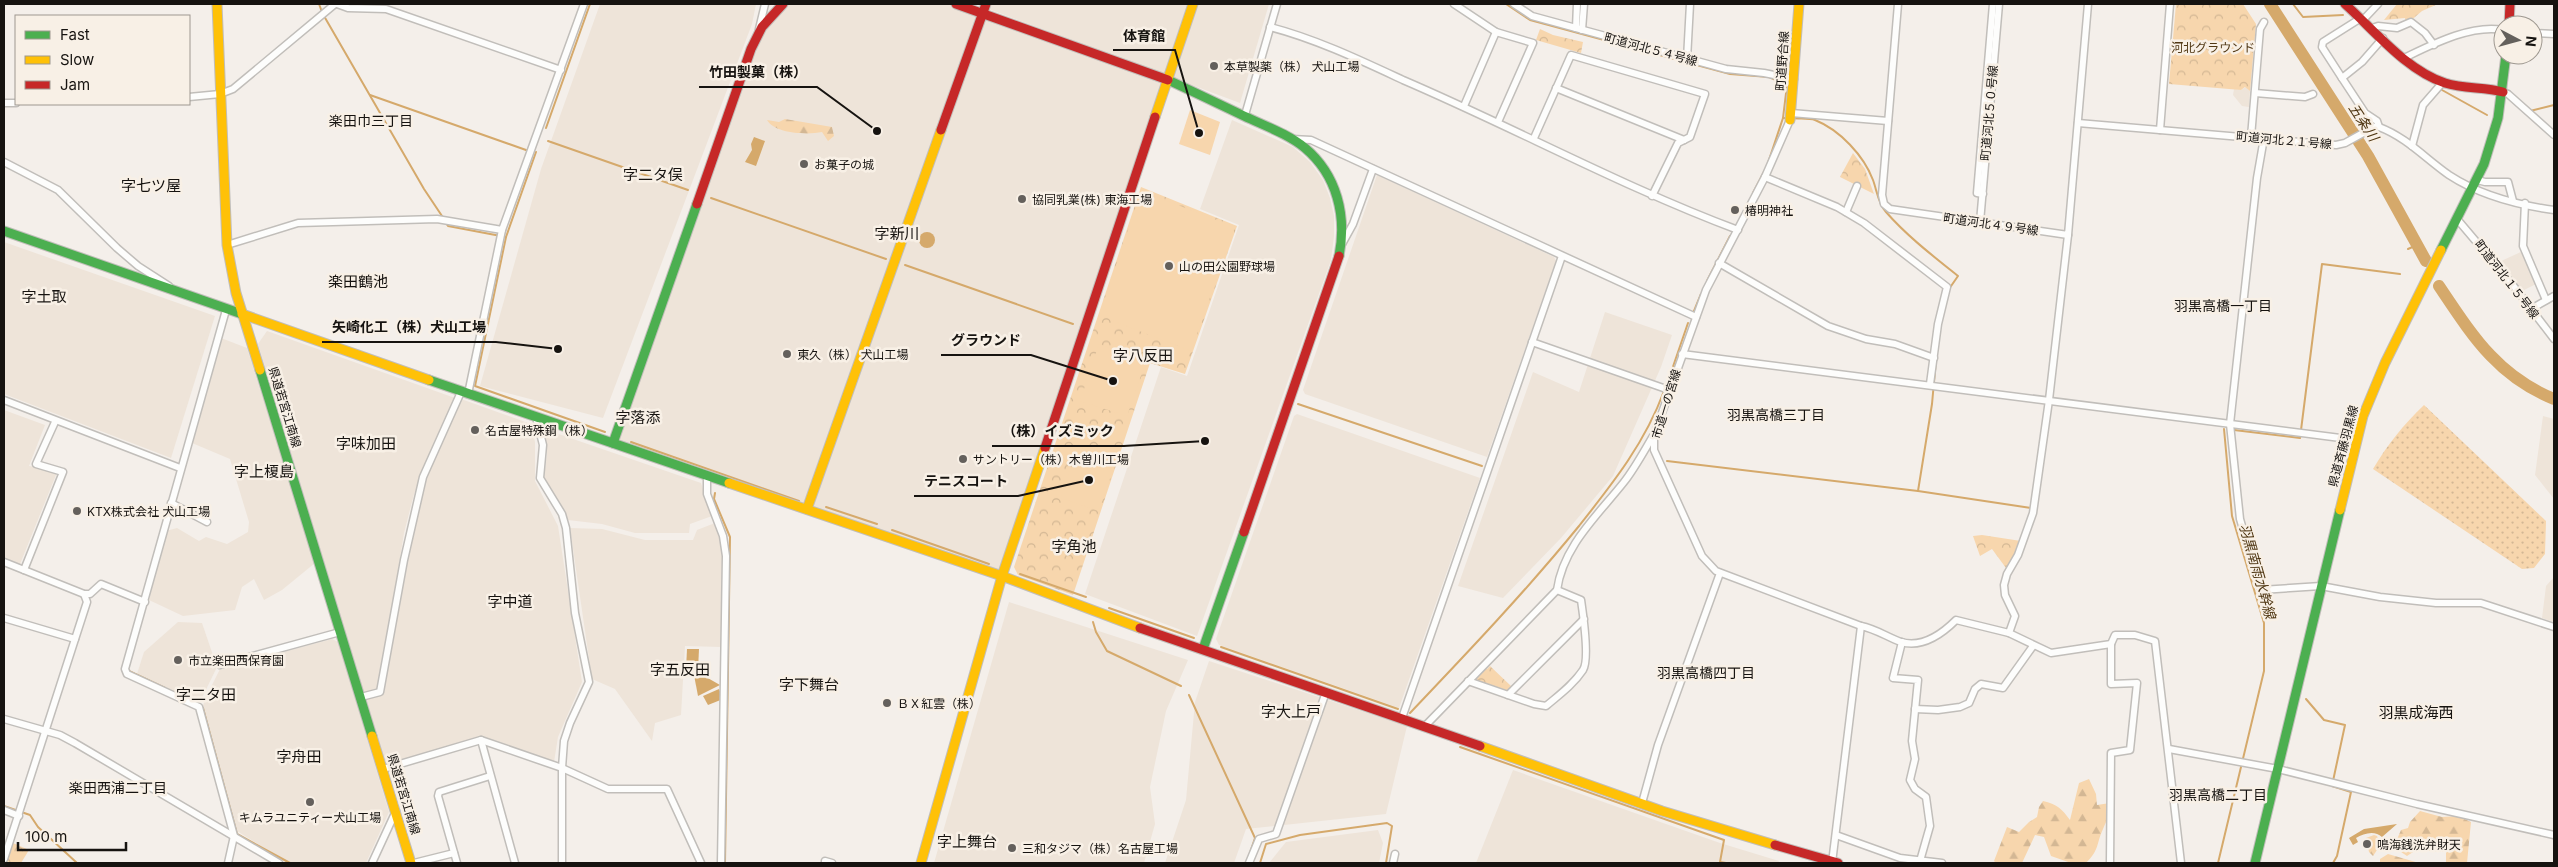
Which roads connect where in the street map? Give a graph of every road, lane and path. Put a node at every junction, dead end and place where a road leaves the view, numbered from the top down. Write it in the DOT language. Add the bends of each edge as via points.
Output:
graph roads {
  1 [pos="217,4"];
  2 [pos="336,4"];
  3 [pos="396,4"];
  4 [pos="584,4"];
  5 [pos="765,4"];
  6 [pos="783,4"];
  7 [pos="956,4"];
  8 [pos="986,4"];
  9 [pos="1194,4"];
  10 [pos="1277,4"];
  11 [pos="1454,4"];
  12 [pos="1514,4"];
  13 [pos="1577,4"];
  14 [pos="1584,4"];
  15 [pos="1690,4"];
  16 [pos="1799,4"];
  17 [pos="1898,4"];
  18 [pos="1993,4"];
  19 [pos="1998,4"];
  20 [pos="2088,4"];
  21 [pos="2170,4"];
  22 [pos="2345,4"];
  23 [pos="2378,4"];
  24 [pos="393,12"];
  25 [pos="983,13"];
  26 [pos="2362,19"];
  27 [pos="2264,22"];
  28 [pos="1270,27"];
  29 [pos="2372,28"];
  30 [pos="1579,29"];
  31 [pos="2493,29"];
  32 [pos="1496,32"];
  33 [pos="758,33"];
  34 [pos="2383,38"];
  35 [pos="2434,45"];
  36 [pos="2406,57"];
  37 [pos="1687,59"];
  38 [pos="2505,65"];
  39 [pos="561,70"];
  40 [pos="2342,78"];
  41 [pos="1794,79"];
  42 [pos="1168,80"];
  43 [pos="2443,82"];
  44 [pos="1556,88"];
  45 [pos="2503,92"];
  46 [pos="2255,93"];
  47 [pos="220,94"];
  48 [pos="2313,94"];
  49 [pos="190,97"];
  50 [pos="1464,106"];
  51 [pos="1245,116"];
  52 [pos="1790,117"];
  53 [pos="1888,121"];
  54 [pos="1498,122"];
  55 [pos="2078,123"];
  56 [pos="2379,127"];
  57 [pos="2160,130"];
  58 [pos="2554,135"];
  59 [pos="2252,137"];
  60 [pos="1534,138"];
  61 [pos="2264,138"];
  62 [pos="1292,139"];
  63 [pos="1684,140"];
  64 [pos="2412,146"];
  65 [pos="4,162"];
  66 [pos="1373,169"];
  67 [pos="1765,177"];
  68 [pos="2475,184"];
  69 [pos="1857,186"];
  70 [pos="1983,194"];
  71 [pos="1652,196"];
  72 [pos="2513,202"];
  73 [pos="2525,203"];
  74 [pos="2554,210"];
  75 [pos="1846,212"];
  76 [pos="2458,219"];
  77 [pos="1980,222"];
  78 [pos="502,230"];
  79 [pos="1738,230"];
  80 [pos="4,231"];
  81 [pos="2068,235"];
  82 [pos="1342,244"];
  83 [pos="227,245"];
  84 [pos="1562,256"];
  85 [pos="1719,263"];
  86 [pos="174,290"];
  87 [pos="2554,296"];
  88 [pos="2546,300"];
  89 [pos="226,310"];
  90 [pos="2531,310"];
  91 [pos="244,317"];
  92 [pos="1696,317"];
  93 [pos="2554,339"];
  94 [pos="1532,342"];
  95 [pos="1682,354"];
  96 [pos="1934,358"];
  97 [pos="1930,384"];
  98 [pos="1669,390"];
  99 [pos="465,393"];
  100 [pos="4,400"];
  101 [pos="2050,400"];
  102 [pos="536,417"];
  103 [pos="55,422"];
  104 [pos="2230,424"];
  105 [pos="1654,435"];
  106 [pos="2356,440"];
  107 [pos="612,443"];
  108 [pos="180,468"];
  109 [pos="707,476"];
  110 [pos="171,503"];
  111 [pos="807,509"];
  112 [pos="207,522"];
  113 [pos="4,562"];
  114 [pos="24,570"];
  115 [pos="1720,573"];
  116 [pos="1002,576"];
  117 [pos="2321,586"];
  118 [pos="1557,590"];
  119 [pos="84,594"];
  120 [pos="145,602"];
  121 [pos="4,618"];
  122 [pos="1584,619"];
  123 [pos="1861,626"];
  124 [pos="2554,627"];
  125 [pos="340,632"];
  126 [pos="2009,633"];
  127 [pos="75,639"];
  128 [pos="1902,642"];
  129 [pos="2112,644"];
  130 [pos="2033,646"];
  131 [pos="1203,649"];
  132 [pos="220,665"];
  133 [pos="1468,681"];
  134 [pos="1326,692"];
  135 [pos="1508,695"];
  136 [pos="360,697"];
  137 [pos="1915,709"];
  138 [pos="4,718"];
  139 [pos="1402,718"];
  140 [pos="1424,726"];
  141 [pos="46,732"];
  142 [pos="480,740"];
  143 [pos="2169,749"];
  144 [pos="562,768"];
  145 [pos="2278,768"];
  146 [pos="383,769"];
  147 [pos="490,776"];
  148 [pos="1642,803"];
  149 [pos="4,810"];
  150 [pos="396,811"];
  151 [pos="19,816"];
  152 [pos="1836,835"];
  153 [pos="2554,835"];
  154 [pos="234,836"];
  155 [pos="454,853"];
  156 [pos="1395,854"];
  157 [pos="4,860"];
  158 [pos="1920,861"];
  159 [pos="228,863"];
  160 [pos="279,863"];
  161 [pos="372,863"];
  162 [pos="413,863"];
  163 [pos="457,863"];
  164 [pos="516,863"];
  165 [pos="562,863"];
  166 [pos="701,863"];
  167 [pos="721,863"];
  168 [pos="825,863"];
  169 [pos="832,863"];
  170 [pos="921,863"];
  171 [pos="1249,863"];
  172 [pos="1393,863"];
  173 [pos="1834,863"];
  174 [pos="1942,863"];
  175 [pos="2110,863"];
  176 [pos="2181,863"];
  177 [pos="2255,863"];
  1 -- 47 [label="street, 県道若宮江南線"];
  2 -- 24 [label="street"];
  2 -- 47 [label="street" via="233,89"];
  3 -- 24 [label="street"];
  4 -- 39 [label="street"];
  5 -- 33 [label="street"];
  6 -- 33 [label="street"];
  7 -- 25 [label="street"];
  8 -- 25 [label="street"];
  9 -- 42 [label="street"];
  10 -- 28 [label="street"];
  11 -- 32 [label="street"];
  12 -- 30 [label="street, 町道河北５４号線" via="1532,16"];
  13 -- 30 [label="street"];
  14 -- 30 [label="street"];
  15 -- 37 [label="street"];
  16 -- 41 [label="street, 町道野合線"];
  17 -- 53 [label="street, 町道河北４９号線"];
  18 -- 70 [label="street" via="1977,193"];
  19 -- 70 [label="street, 町道河北５０号線"];
  20 -- 55 [label="street"];
  21 -- 57 [label="street"];
  22 -- 26 [label="street"];
  23 -- 26 [label="street"];
  24 -- 39 [label="street"];
  25 -- 42 [label="street"];
  25 -- 111 [label="street"];
  26 -- 29 [label="street"];
  26 -- 40 [label="street" via="2323,42 2322,47"];
  27 -- 46 [label="street" via="2260,28"];
  28 -- 50 [label="street" via="1321,44"];
  28 -- 51 [label="street"];
  29 -- 34 [label="street"];
  29 -- 35 [label="street" via="2397,28 2411,22"];
  30 -- 37 [label="street, 町道河北５４号線"];
  31 -- 35 [label="street" via="2468,33"];
  32 -- 50 [label="street"];
  32 -- 54 [label="street" via="1533,43"];
  33 -- 107 [label="street"];
  34 -- 36 [label="street"];
  34 -- 40 [label="street" via="2362,62"];
  35 -- 36 [label="street"];
  36 -- 43 [label="street" via="2428,75"];
  37 -- 41 [label="street, 町道河北５４号線" via="1726,69"];
  38 -- 45 [label="street, 県道斉藤羽黒線"];
  39 -- 78 [label="street"];
  40 -- 56 [label="street" via="2365,114"];
  41 -- 52 [label="street, 町道野合線"];
  42 -- 51 [label="street"];
  42 -- 116 [label="street"];
  43 -- 45 [label="street"];
  43 -- 64 [label="street" via="2423,105"];
  44 -- 60 [label="street"];
  44 -- 63 [label="street"];
  44 -- 63 [label="street" via="1571,55 1705,94 1690,137"];
  45 -- 58 [label="street"];
  45 -- 68 [label="street, 県道斉藤羽黒線" via="2492,140"];
  46 -- 48 [label="street" via="2305,97"];
  46 -- 59 [label="street"];
  47 -- 49 [label="street"];
  47 -- 83 [label="street, 県道若宮江南線"];
  50 -- 54 [label="street"];
  51 -- 62 [label="street"];
  52 -- 53 [label="street"];
  52 -- 67 [label="street, 市道一の宮線"];
  53 -- 77 [label="street, 町道河北４９号線" via="1882,195 1887,207"];
  54 -- 60 [label="street"];
  55 -- 57 [label="street, 町道河北２１号線"];
  55 -- 81 [label="street"];
  56 -- 61 [label="street, 町道河北２１号線" via="2336,145"];
  56 -- 64 [label="street"];
  57 -- 59 [label="street, 町道河北２１号線"];
  59 -- 61 [label="street, 町道河北２１号線"];
  60 -- 71 [label="street"];
  61 -- 104 [label="street"];
  62 -- 66 [label="street" via="1311,140"];
  62 -- 82 [label="street" via="1315,157 1333,183 1342,215"];
  63 -- 71 [label="street" via="1678,143"];
  64 -- 68 [label="street" via="2448,174"];
  65 -- 86 [label="street" via="58,190 117,248"];
  66 -- 82 [label="street" via="1353,224"];
  66 -- 84 [label="street"];
  67 -- 75 [label="street"];
  67 -- 79 [label="street, 市道一の宮線"];
  68 -- 72 [label="street" via="2499,200"];
  68 -- 72 [label="street" via="2508,182"];
  68 -- 76 [label="street, 県道斉藤羽黒線"];
  69 -- 75 [label="street"];
  70 -- 77 [label="street, 町道河北５０号線"];
  71 -- 79 [label="street"];
  72 -- 73 [label="street"];
  73 -- 74 [label="street"];
  73 -- 88 [label="street" via="2523,246"];
  75 -- 96 [label="street" via="1947,287"];
  76 -- 90 [label="street, 町道河北１５号線"];
  76 -- 106 [label="street, 県道斉藤羽黒線" via="2376,381"];
  77 -- 81 [label="street, 町道河北４９号線"];
  78 -- 83 [label="street" via="437,218 298,223"];
  78 -- 99 [label="street"];
  79 -- 85 [label="street, 市道一の宮線"];
  80 -- 86 [label="street"];
  81 -- 101 [label="street"];
  82 -- 131 [label="street"];
  83 -- 91 [label="street, 県道若宮江南線"];
  84 -- 92 [label="street"];
  84 -- 94 [label="street"];
  85 -- 92 [label="street, 市道一の宮線"];
  85 -- 96 [label="street" via="1828,326"];
  86 -- 89 [label="street"];
  87 -- 88 [label="street"];
  88 -- 90 [label="street"];
  89 -- 91 [label="street"];
  89 -- 108 [label="street"];
  90 -- 93 [label="street, 町道河北１５号線"];
  91 -- 99 [label="street"];
  91 -- 125 [label="street, 県道若宮江南線"];
  92 -- 95 [label="street, 市道一の宮線"];
  94 -- 98 [label="street"];
  94 -- 139 [label="street"];
  95 -- 97 [label="street"];
  95 -- 98 [label="street, 市道一の宮線"];
  96 -- 97 [label="street"];
  97 -- 101 [label="street"];
  98 -- 105 [label="street, 市道一の宮線"];
  99 -- 102 [label="street"];
  99 -- 136 [label="street" via="423,477 380,692"];
  100 -- 103 [label="street"];
  101 -- 104 [label="street"];
  101 -- 126 [label="street" via="2033,513 2004,585 2015,616"];
  102 -- 107 [label="street"];
  102 -- 144 [label="street" via="543,446 540,478 562,514 566,528 575,613 589,682 564,741"];
  103 -- 108 [label="street"];
  103 -- 114 [label="street" via="36,464 63,472"];
  104 -- 106 [label="street"];
  104 -- 117 [label="street" via="2240,518 2262,590"];
  105 -- 115 [label="street, 市道一の宮線" via="1654,450 1702,556 1709,567"];
  105 -- 118 [label="street" via="1564,562"];
  106 -- 117 [label="street, 県道斉藤羽黒線"];
  107 -- 109 [label="street"];
  108 -- 110 [label="street"];
  109 -- 111 [label="street"];
  109 -- 167 [label="street" via="708,494 723,536 726,556"];
  110 -- 112 [label="street"];
  110 -- 120 [label="street"];
  111 -- 116 [label="street"];
  113 -- 114 [label="street"];
  114 -- 119 [label="street"];
  115 -- 123 [label="street, 市道一の宮線"];
  115 -- 148 [label="street" via="1658,745"];
  116 -- 131 [label="street"];
  116 -- 170 [label="street"];
  117 -- 124 [label="street" via="2436,603 2481,603"];
  117 -- 145 [label="street, 県道斉藤羽黒線"];
  118 -- 122 [label="street" via="1581,600"];
  118 -- 133 [label="street"];
  119 -- 120 [label="street" via="90,594 101,584"];
  119 -- 127 [label="street" via="87,602"];
  120 -- 154 [label="street" via="125,672 198,707"];
  121 -- 127 [label="street"];
  122 -- 135 [label="street"];
  122 -- 135 [label="street" via="1584,669 1563,693 1546,706"];
  123 -- 128 [label="street, 市道一の宮線"];
  123 -- 152 [label="street"];
  125 -- 132 [label="street"];
  125 -- 136 [label="street, 県道若宮江南線"];
  126 -- 128 [label="street" via="1956,620 1929,640"];
  126 -- 130 [label="street"];
  127 -- 141 [label="street"];
  128 -- 137 [label="street" via="1893,678 1918,680"];
  129 -- 130 [label="street" via="2050,653"];
  129 -- 143 [label="street" via="2115,635 2155,640"];
  129 -- 175 [label="street" via="2112,684 2137,683 2130,750 2111,752"];
  130 -- 137 [label="street" via="2002,688 1981,684 1969,703 1960,707"];
  131 -- 134 [label="street"];
  133 -- 135 [label="street"];
  133 -- 140 [label="street"];
  134 -- 139 [label="street"];
  134 -- 171 [label="street" via="1276,834 1259,839"];
  136 -- 146 [label="street, 県道若宮江南線"];
  137 -- 158 [label="street" via="1912,741 1915,759 1910,780 1915,789 1926,796 1930,816"];
  138 -- 141 [label="street"];
  139 -- 140 [label="street"];
  140 -- 148 [label="street"];
  141 -- 151 [label="street"];
  141 -- 154 [label="street" via="75,743"];
  142 -- 144 [label="street"];
  142 -- 146 [label="street"];
  142 -- 147 [label="street"];
  143 -- 145 [label="street"];
  143 -- 176 [label="street"];
  144 -- 165 [label="street"];
  144 -- 166 [label="street" via="608,789 667,789"];
  145 -- 153 [label="street"];
  145 -- 177 [label="street, 県道斉藤羽黒線"];
  146 -- 150 [label="street, 県道若宮江南線"];
  147 -- 155 [label="street" via="439,792"];
  147 -- 164 [label="street"];
  148 -- 173 [label="street"];
  149 -- 151 [label="street"];
  150 -- 161 [label="street"];
  150 -- 162 [label="street, 県道若宮江南線"];
  151 -- 157 [label="street"];
  152 -- 158 [label="street" via="1900,858"];
  152 -- 173 [label="street"];
  154 -- 159 [label="street"];
  154 -- 160 [label="street"];
  155 -- 162 [label="street"];
  155 -- 163 [label="street"];
  156 -- 172 [label="street"];
  158 -- 174 [label="street"];
  168 -- 169 [label="street"];
}
